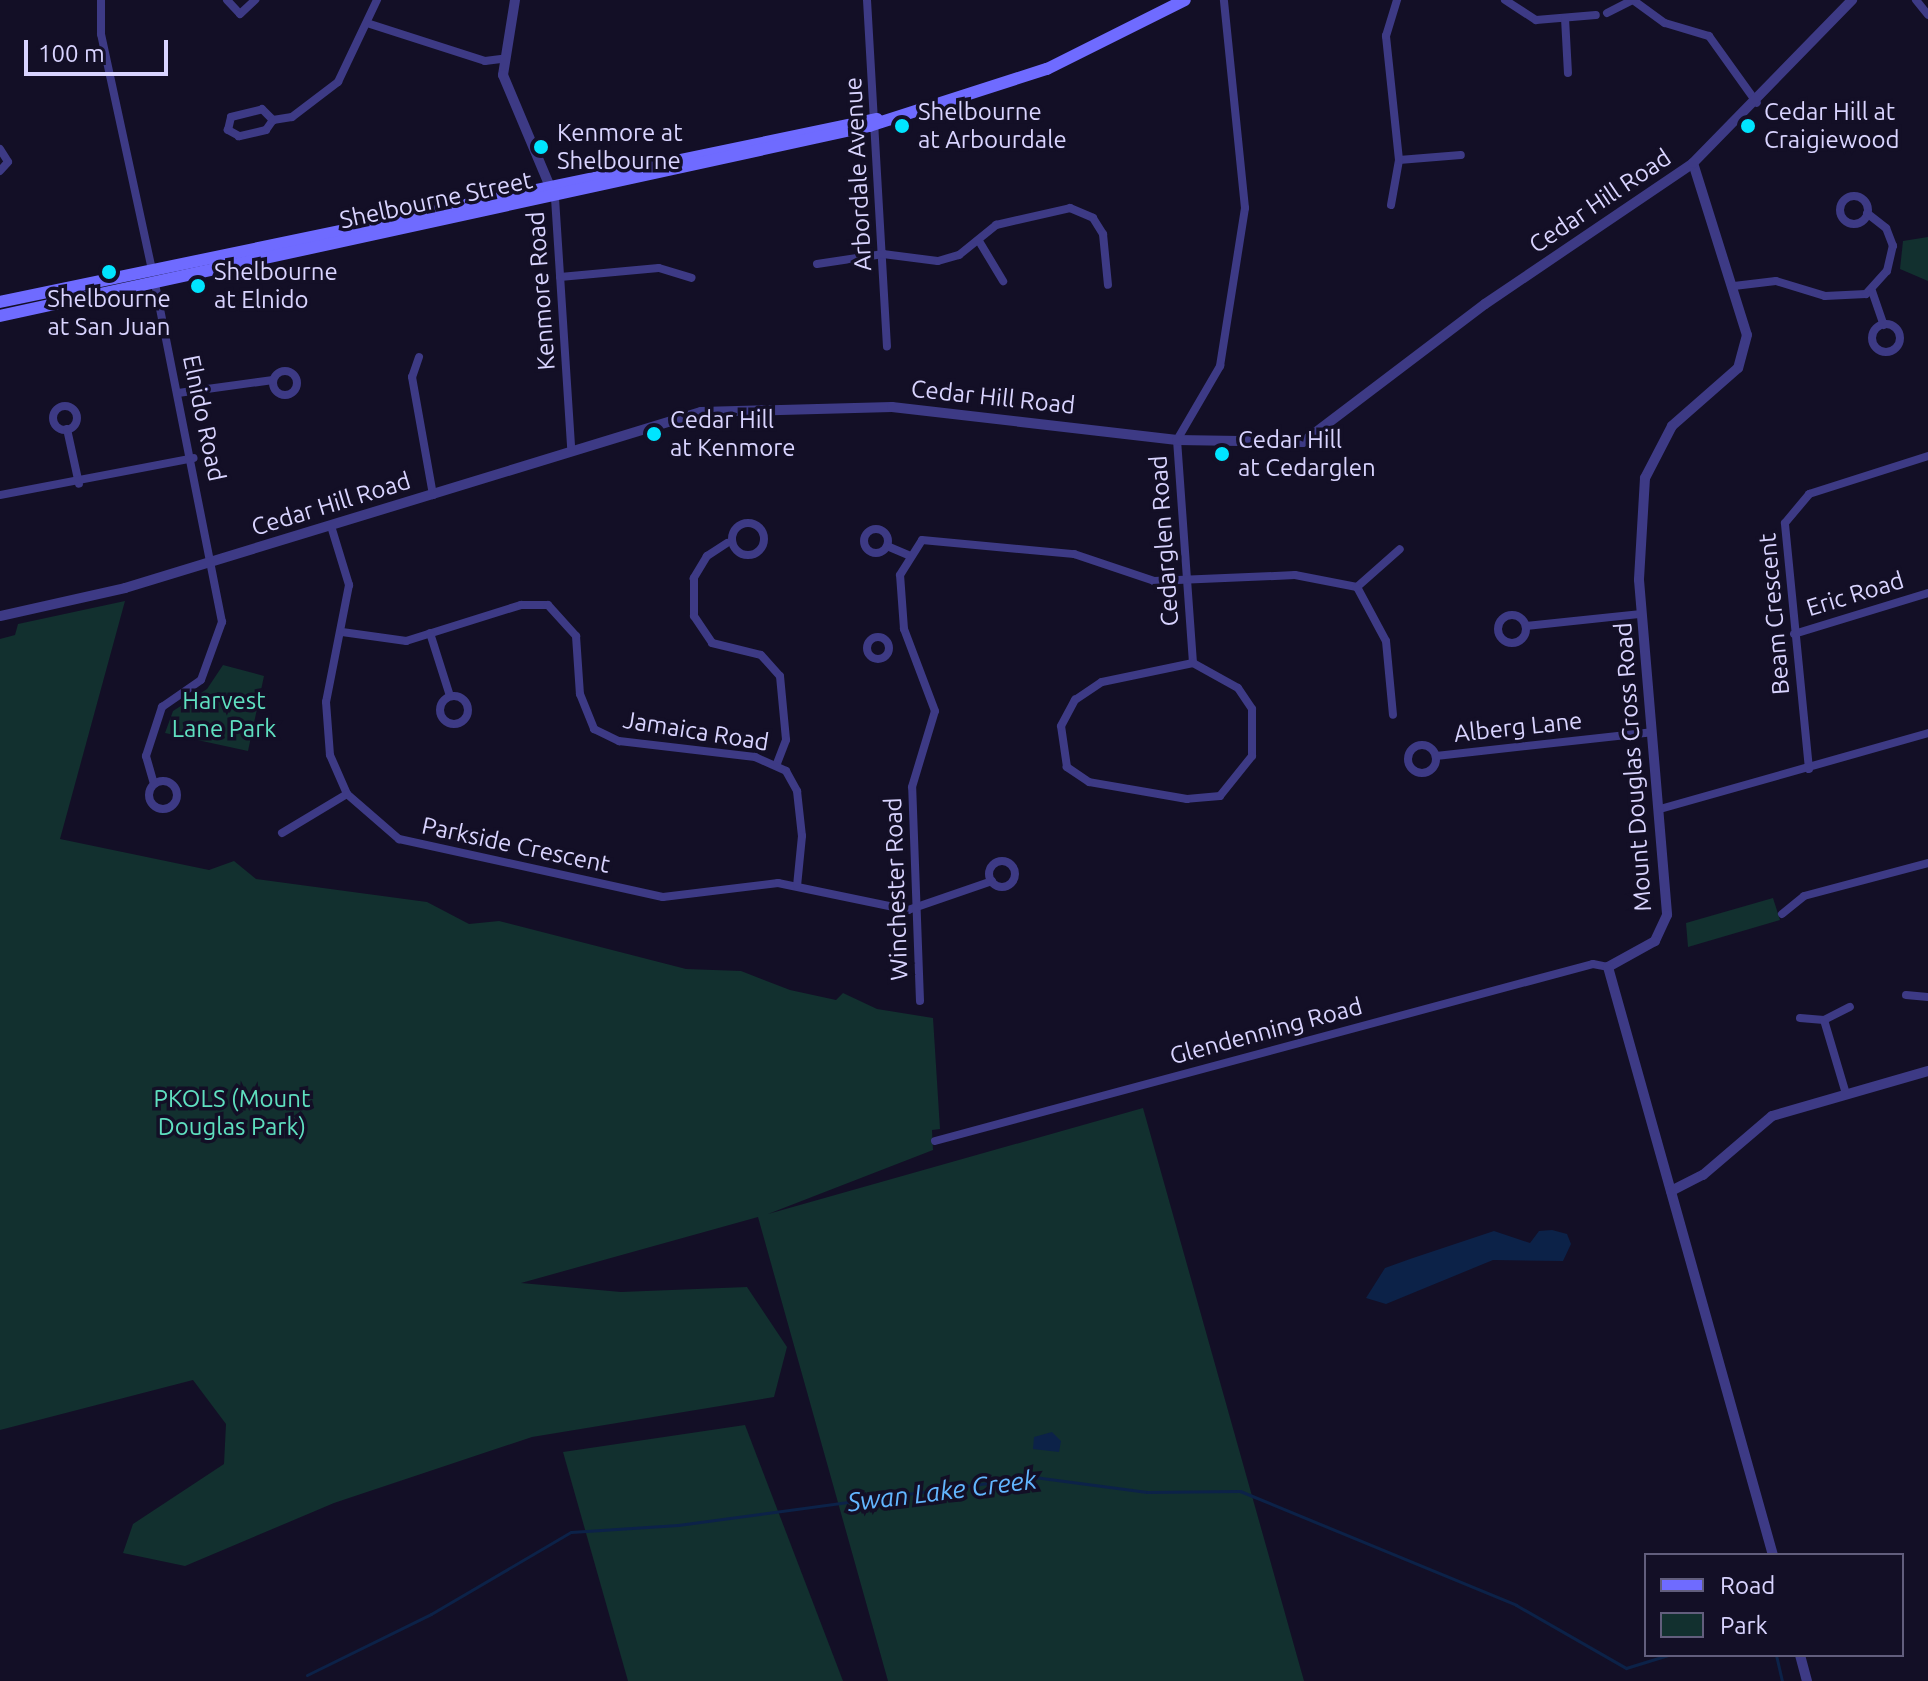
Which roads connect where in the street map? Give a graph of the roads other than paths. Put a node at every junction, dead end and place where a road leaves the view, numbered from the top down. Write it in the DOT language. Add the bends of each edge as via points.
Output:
graph roads {
  1 [pos="101,0"];
  2 [pos="227,0"];
  3 [pos="255,0"];
  4 [pos="377,0"];
  5 [pos="515,0"];
  6 [pos="867,0"];
  7 [pos="1185,0"];
  8 [pos="1224,0"];
  9 [pos="1397,0"];
  10 [pos="1505,0"];
  11 [pos="1633,0"];
  12 [pos="1852,0"];
  13 [pos="1916,0"];
  14 [pos="1652,4"];
  15 [pos="1607,13"];
  16 [pos="1596,15"];
  17 [pos="1928,15"];
  18 [pos="1565,18"];
  19 [pos="370,24"];
  20 [pos="501,59"];
  21 [pos="1568,73"];
  22 [pos="1757,104"];
  23 [pos="877,119"];
  24 [pos="273,120"];
  25 [pos="0,149"];
  26 [pos="1461,155"];
  27 [pos="1399,160"];
  28 [pos="1693,163"];
  29 [pos="0,171"];
  30 [pos="551,184"];
  31 [pos="555,198"];
  32 [pos="1391,205"];
  33 [pos="1867,213"];
  34 [pos="979,241"];
  35 [pos="883,254"];
  36 [pos="817,264"];
  37 [pos="152,270"];
  38 [pos="560,277"];
  39 [pos="691,278"];
  40 [pos="1003,281"];
  41 [pos="155,283"];
  42 [pos="1108,285"];
  43 [pos="1734,286"];
  44 [pos="1872,291"];
  45 [pos="0,302"];
  46 [pos="0,316"];
  47 [pos="1884,325"];
  48 [pos="887,346"];
  49 [pos="419,357"];
  50 [pos="273,380"];
  51 [pos="178,393"];
  52 [pos="67,429"];
  53 [pos="1177,440"];
  54 [pos="571,447"];
  55 [pos="1928,456"];
  56 [pos="194,458"];
  57 [pos="79,484"];
  58 [pos="0,495"];
  59 [pos="433,495"];
  60 [pos="331,526"];
  61 [pos="727,543"];
  62 [pos="887,546"];
  63 [pos="1400,549"];
  64 [pos="908,555"];
  65 [pos="213,561"];
  66 [pos="1188,581"];
  67 [pos="1357,587"];
  68 [pos="1928,593"];
  69 [pos="1641,614"];
  70 [pos="0,616"];
  71 [pos="1526,626"];
  72 [pos="342,632"];
  73 [pos="430,633"];
  74 [pos="1794,634"];
  75 [pos="907,640"];
  76 [pos="889,646"];
  77 [pos="1193,663"];
  78 [pos="450,696"];
  79 [pos="1393,715"];
  80 [pos="1652,732"];
  81 [pos="1928,733"];
  82 [pos="1436,756"];
  83 [pos="777,764"];
  84 [pos="1809,769"];
  85 [pos="154,784"];
  86 [pos="347,794"];
  87 [pos="1660,809"];
  88 [pos="282,833"];
  89 [pos="1928,863"];
  90 [pos="992,881"];
  91 [pos="797,886"];
  92 [pos="916,906"];
  93 [pos="1782,914"];
  94 [pos="1608,967"];
  95 [pos="1906,995"];
  96 [pos="1927,999"];
  97 [pos="920,1001"];
  98 [pos="1850,1007"];
  99 [pos="1800,1018"];
  100 [pos="1824,1020"];
  101 [pos="1928,1071"];
  102 [pos="1846,1094"];
  103 [pos="935,1141"];
  104 [pos="1671,1191"];
  105 [pos="1772,1553"];
  106 [pos="1801,1657"];
  107 [pos="1807,1681"];
  1 -- 37 [label="street" via="101,34"];
  2 -- 3 [label="street" via="240,14"];
  4 -- 19 [label="street"];
  5 -- 20 [label="street, Kenmore Road"];
  6 -- 23 [label="street, Arbordale Avenue"];
  7 -- 23 [label="main road, Shelbourne Street" via="1047,69"];
  8 -- 53 [label="street, Cedarglen Road" via="1245,208 1220,366"];
  9 -- 27 [label="street" via="1386,36"];
  10 -- 18 [label="street" via="1536,20"];
  11 -- 14 [label="street"];
  11 -- 15 [label="street"];
  12 -- 22 [label="street, Cedar Hill Road"];
  13 -- 17 [label="street"];
  14 -- 22 [label="street" via="1665,23 1709,36"];
  16 -- 18 [label="street"];
  18 -- 21 [label="street"];
  19 -- 20 [label="street" via="485,61"];
  19 -- 24 [label="street" via="338,82 292,117"];
  20 -- 30 [label="street, Kenmore Road" via="513,104"];
  22 -- 28 [label="street, Cedar Hill Road"];
  23 -- 30 [label="main road, Shelbourne Street"];
  23 -- 31 [label="main road, Shelbourne Street"];
  23 -- 35 [label="street, Arbordale Avenue"];
  24 -- 24 [label="street" via="262,109 235,115 228,130 253,133"];
  25 -- 29 [label="street" via="8,162"];
  26 -- 27 [label="street"];
  27 -- 32 [label="street"];
  28 -- 43 [label="street, Mount Douglas Cross Road"];
  28 -- 53 [label="street, Cedar Hill Road" via="1485,304 1316,435 1269,447"];
  30 -- 31 [label="street, Kenmore Road"];
  30 -- 37 [label="main road, Shelbourne Street"];
  31 -- 38 [label="street, Kenmore Road"];
  31 -- 41 [label="main road, Shelbourne Street"];
  33 -- 44 [label="street" via="1886,228 1893,246"];
  34 -- 35 [label="street" via="938,261"];
  34 -- 40 [label="street"];
  34 -- 42 [label="street" via="996,225 1070,208 1093,218 1103,234"];
  35 -- 36 [label="street"];
  35 -- 48 [label="street, Arbordale Avenue"];
  37 -- 41 [label="main road"];
  37 -- 45 [label="main road, Shelbourne Street"];
  38 -- 39 [label="street" via="659,268"];
  38 -- 54 [label="street, Kenmore Road"];
  41 -- 46 [label="main road, Shelbourne Street"];
  41 -- 51 [label="street, Elnido Road"];
  43 -- 44 [label="street" via="1776,281 1840,298"];
  43 -- 69 [label="street, Mount Douglas Cross Road" via="1746,323 1741,361 1672,426 1649,462 1641,510"];
  44 -- 47 [label="street"];
  49 -- 59 [label="street" via="412,377"];
  50 -- 51 [label="street"];
  51 -- 56 [label="street, Elnido Road"];
  52 -- 57 [label="street"];
  53 -- 54 [label="street, Cedar Hill Road" via="892,407 801,406 701,412"];
  53 -- 66 [label="street, Cedarglen Road"];
  54 -- 59 [label="street, Cedar Hill Road"];
  55 -- 74 [label="street, Beam Crescent" via="1794,506 1785,523"];
  56 -- 57 [label="street"];
  56 -- 65 [label="street, Elnido Road"];
  57 -- 58 [label="street"];
  59 -- 60 [label="street, Cedar Hill Road"];
  60 -- 65 [label="street, Cedar Hill Road"];
  60 -- 72 [label="street" via="349,585"];
  61 -- 61 [label="street" via="760,549 768,536 759,528 735,528"];
  61 -- 83 [label="street" via="707,556 694,578 694,616 712,643 761,655 780,676 786,740"];
  62 -- 64 [label="street"];
  63 -- 67 [label="street"];
  64 -- 66 [label="street" via="922,540 939,537 1074,554 1154,581"];
  64 -- 75 [label="street, Winchester Road" via="900,575"];
  65 -- 70 [label="street, Cedar Hill Road"];
  65 -- 85 [label="street, Elnido Road" via="218,641 201,680 162,707 146,756"];
  66 -- 67 [label="street" via="1295,575"];
  66 -- 77 [label="street, Cedarglen Road"];
  67 -- 79 [label="street" via="1386,641"];
  68 -- 74 [label="street, Eric Road"];
  69 -- 71 [label="street"];
  69 -- 80 [label="street, Mount Douglas Cross Road"];
  72 -- 73 [label="street, Jamaica Road" via="396,642"];
  72 -- 86 [label="street" via="326,730"];
  73 -- 78 [label="street"];
  73 -- 83 [label="street, Jamaica Road" via="521,605 548,605 576,636 580,694 594,729 619,741"];
  74 -- 84 [label="street, Beam Crescent"];
  75 -- 76 [label="street"];
  75 -- 92 [label="street, Winchester Road" via="935,711 912,787"];
  77 -- 77 [label="street" via="1102,682 1075,700 1061,726 1067,767 1089,782 1187,799 1220,796 1252,756 1252,709 1238,688"];
  80 -- 82 [label="street, Alberg Lane"];
  80 -- 87 [label="street, Mount Douglas Cross Road"];
  81 -- 84 [label="street"];
  83 -- 91 [label="street, Jamaica Road" via="797,791"];
  84 -- 87 [label="street"];
  86 -- 88 [label="street"];
  86 -- 91 [label="street, Parkside Crescent" via="411,843 663,897 755,883"];
  87 -- 94 [label="street, Mount Douglas Cross Road" via="1667,915 1655,941"];
  89 -- 93 [label="street" via="1804,896"];
  90 -- 92 [label="street"];
  91 -- 92 [label="street, Parkside Crescent"];
  92 -- 97 [label="street, Winchester Road"];
  94 -- 103 [label="street, Glendenning Road" via="1593,964"];
  94 -- 104 [label="street"];
  95 -- 96 [label="street"];
  98 -- 100 [label="street"];
  99 -- 100 [label="street"];
  100 -- 102 [label="street"];
  101 -- 102 [label="street"];
  102 -- 104 [label="street" via="1762,1121 1703,1175"];
  104 -- 105 [label="street"];
  106 -- 107 [label="street"];
}
